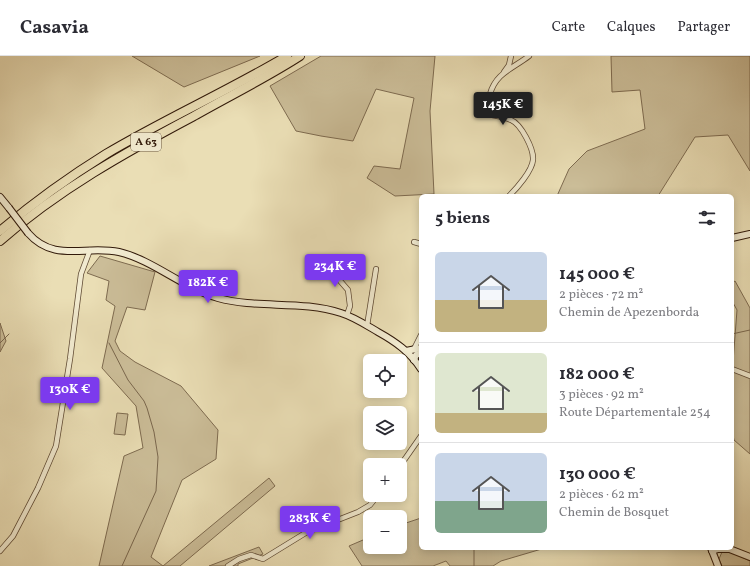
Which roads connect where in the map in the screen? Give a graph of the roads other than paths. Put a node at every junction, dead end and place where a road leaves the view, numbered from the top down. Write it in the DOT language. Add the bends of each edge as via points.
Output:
graph roads {
  1 [pos="287,56"];
  2 [pos="300,56"];
  3 [pos="511,56"];
  4 [pos="529,56"];
  5 [pos="504,73"];
  6 [pos="511,194"];
  7 [pos="0,197"];
  8 [pos="0,231"];
  9 [pos="750,234"];
  10 [pos="734,238"];
  11 [pos="0,241"];
  12 [pos="414,242"];
  13 [pos="419,243"];
  14 [pos="90,250"];
  15 [pos="326,261"];
  16 [pos="376,269"];
  17 [pos="347,315"];
  18 [pos="367,326"];
  19 [pos="406,351"];
  20 [pos="418,351"];
  21 [pos="734,370"];
  22 [pos="750,376"];
  23 [pos="419,439"];
  24 [pos="406,458"];
  25 [pos="372,502"];
  26 [pos="712,550"];
  27 [pos="732,550"];
  28 [pos="0,551"];
  29 [pos="750,557"];
  30 [pos="228,566"];
  31 [pos="718,566"];
  1 -- 8 [label="highway, A 63" via="106,155 55,188"];
  2 -- 11 [label="highway, A 63" via="111,161 58,196"];
  3 -- 5 [label="street"];
  4 -- 5 [label="street"];
  5 -- 6 [label="street" via="492,85 488,107 492,115 511,120 519,126 532,151 533,160 527,173"];
  7 -- 14 [label="street, bridge" via="39,244 50,249"];
  9 -- 10 [label="street"];
  12 -- 13 [label="street"];
  14 -- 17 [label="street" via="111,251 134,257 217,298 318,308"];
  14 -- 28 [label="street" via="81,274 56,446 13,536"];
  15 -- 17 [label="street" via="348,290 350,306"];
  16 -- 18 [label="street"];
  17 -- 18 [label="street"];
  18 -- 19 [label="street"];
  19 -- 20 [label="street"];
  19 -- 20 [label="street"];
  21 -- 22 [label="street"];
  23 -- 24 [label="street"];
  25 -- 30 [label="street" via="358,512 307,532 263,559 251,554"];
  26 -- 31 [label="street"];
  27 -- 29 [label="street"];
}
